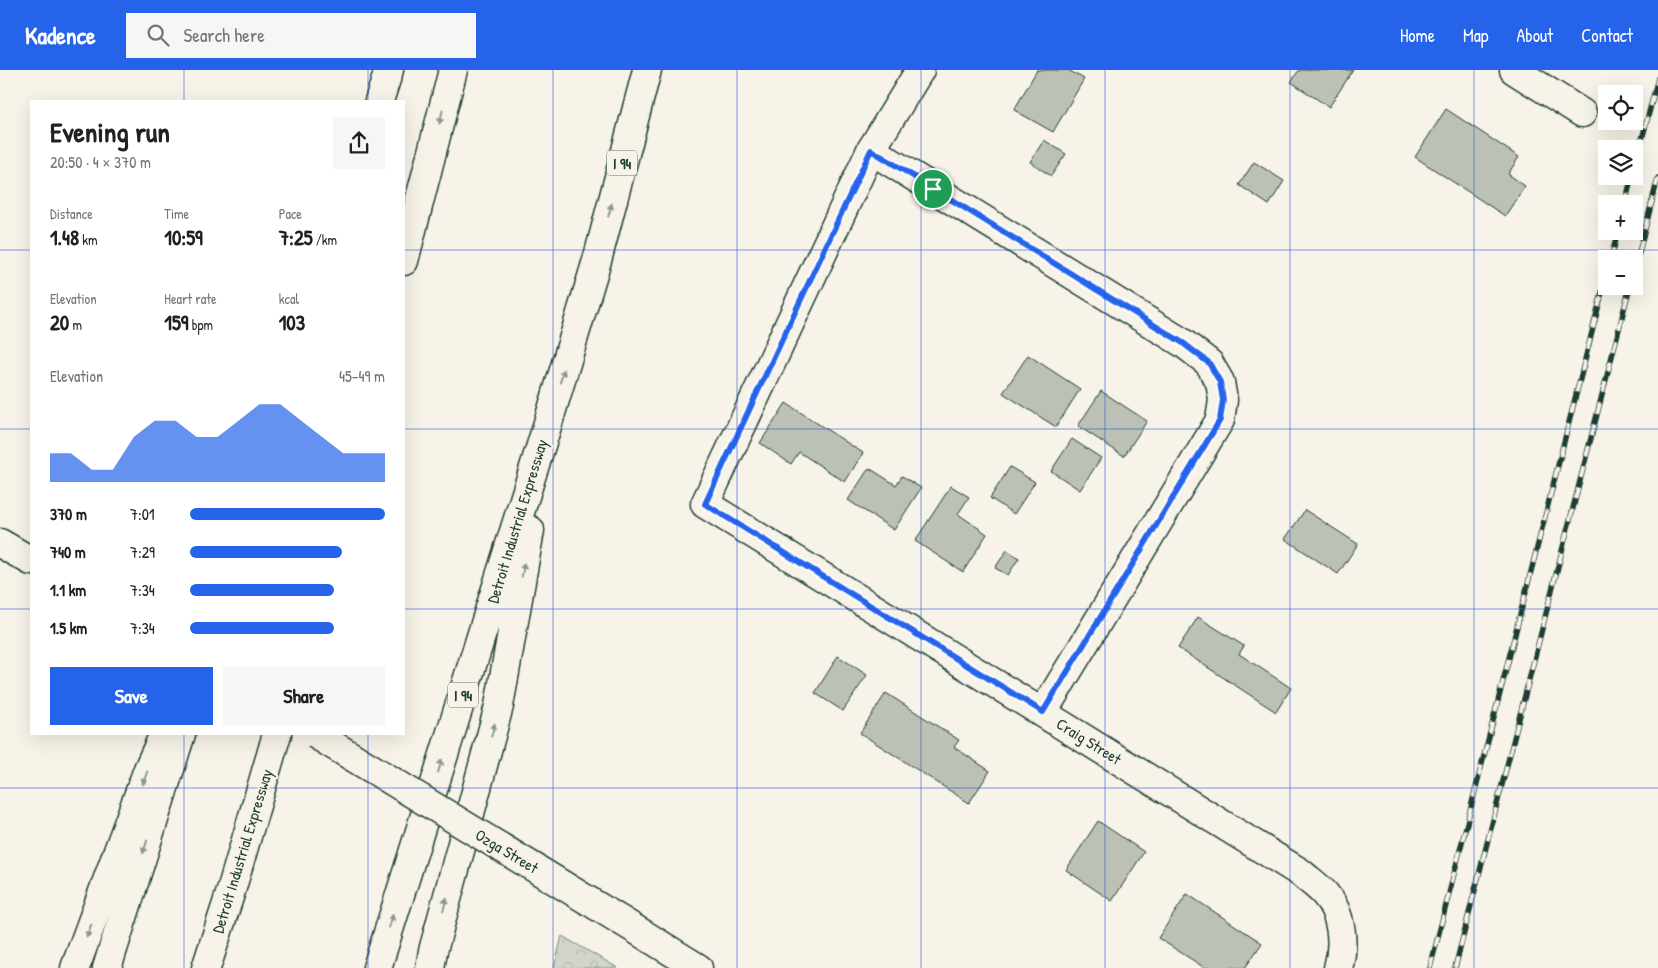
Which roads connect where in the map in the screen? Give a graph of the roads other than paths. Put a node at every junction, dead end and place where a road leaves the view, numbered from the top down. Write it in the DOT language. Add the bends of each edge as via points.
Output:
graph roads {
  1 [pos="389,70"];
  2 [pos="453,70"];
  3 [pos="647,70"];
  4 [pos="920,70"];
  5 [pos="1514,70"];
  6 [pos="379,100"];
  7 [pos="1582,113"];
  8 [pos="871,150"];
  9 [pos="405,257"];
  10 [pos="548,422"];
  11 [pos="0,542"];
  12 [pos="30,560"];
  13 [pos="1043,712"];
  14 [pos="164,735"];
  15 [pos="181,735"];
  16 [pos="277,735"];
  17 [pos="317,735"];
  18 [pos="75,968"];
  19 [pos="106,968"];
  20 [pos="206,968"];
  21 [pos="377,968"];
  22 [pos="430,968"];
  23 [pos="698,968"];
  24 [pos="1338,968"];
  1 -- 6 [label="main road"];
  2 -- 9 [label="main road, one-way"];
  10 -- 3 [label="main road, Detroit Industrial Expressway / I 94, one-way" via="598,257"];
  4 -- 8 [label="main road"];
  5 -- 7 [label="main road"];
  8 -- 13 [label="main road, Craig Street" via="705,504"];
  8 -- 13 [label="main road" via="1183,343 1209,363 1220,382 1223,400 1220,420"];
  21 -- 10 [label="main road, Detroit Industrial Expressway / I 94, one-way"];
  22 -- 10 [label="main road, one-way" via="499,706"];
  11 -- 12 [label="main road"];
  13 -- 24 [label="main road, Craig Street" via="1294,868 1325,894 1333,906 1342,937"];
  14 -- 18 [label="main road, one-way"];
  15 -- 19 [label="main road, one-way"];
  16 -- 20 [label="main road, Detroit Industrial Expressway"];
  17 -- 23 [label="main road, Ozga Street, bridge"];
}
